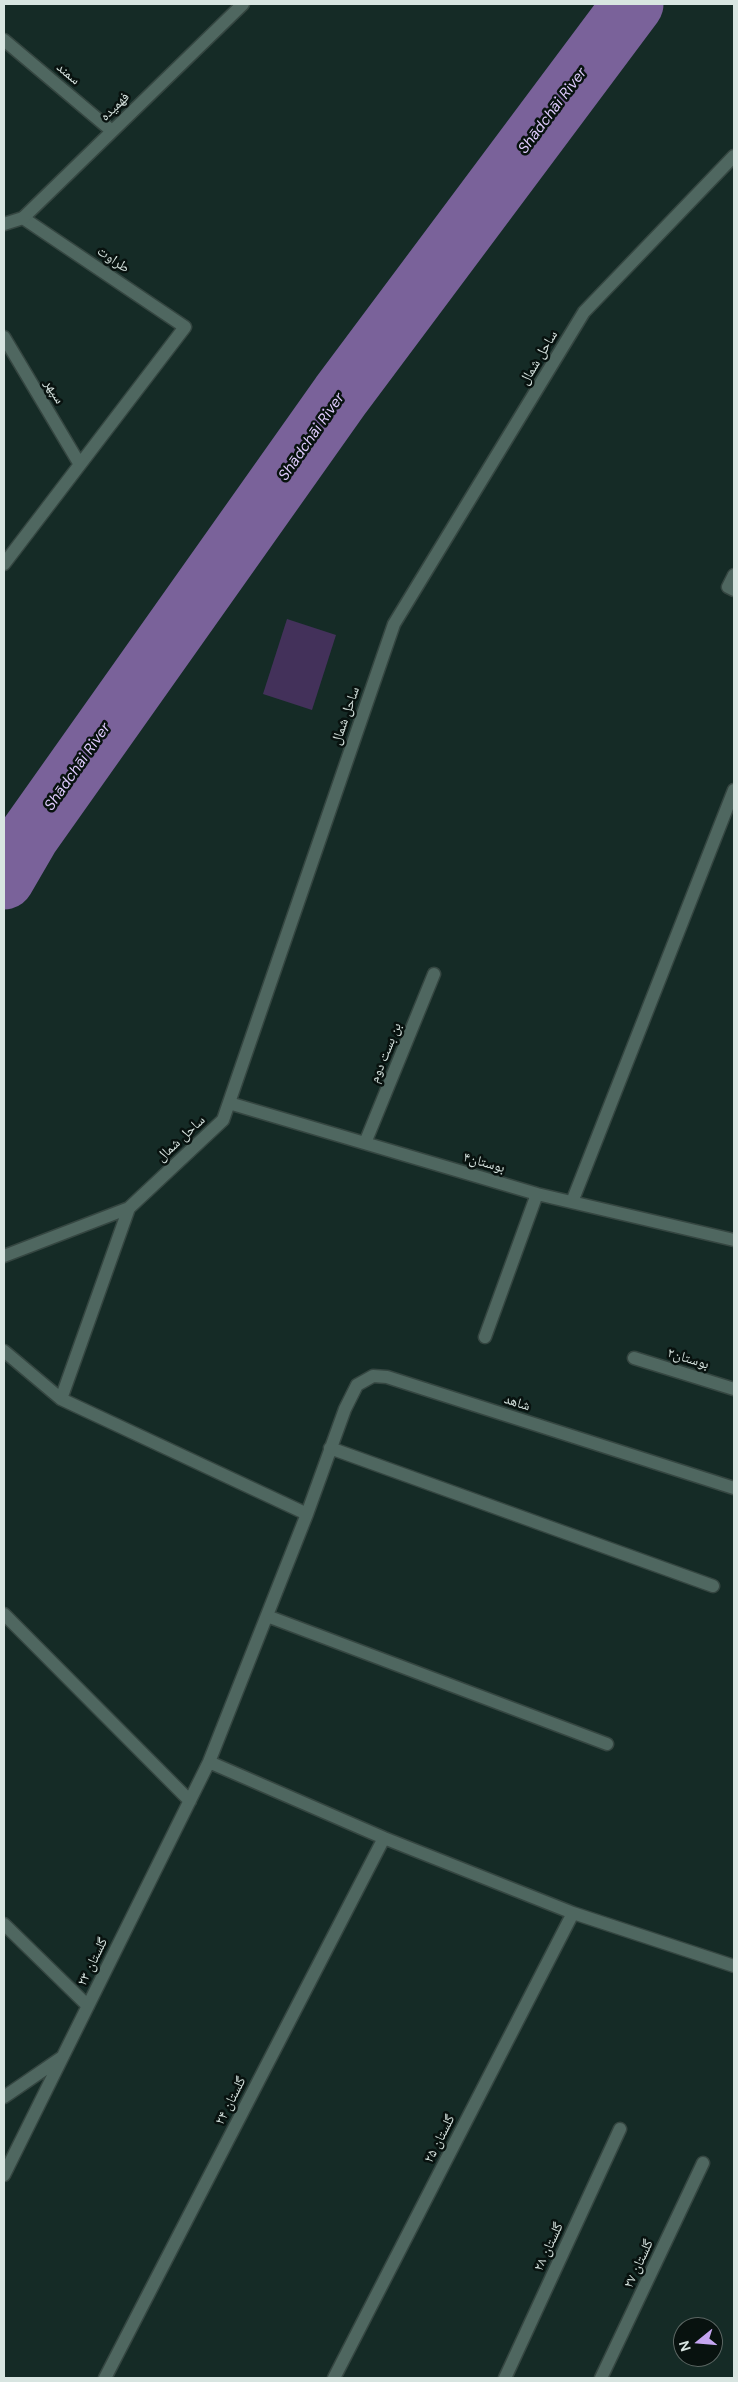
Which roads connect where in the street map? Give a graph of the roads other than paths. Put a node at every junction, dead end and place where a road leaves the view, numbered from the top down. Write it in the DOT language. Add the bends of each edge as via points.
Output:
graph roads {
  1 [pos="243,4"];
  2 [pos="4,40"];
  3 [pos="112,131"];
  4 [pos="734,156"];
  5 [pos="23,218"];
  6 [pos="4,224"];
  7 [pos="4,337"];
  8 [pos="79,463"];
  9 [pos="4,564"];
  10 [pos="734,575"];
  11 [pos="731,588"];
  12 [pos="734,790"];
  13 [pos="434,974"];
  14 [pos="229,1103"];
  15 [pos="366,1143"];
  16 [pos="537,1194"];
  17 [pos="572,1202"];
  18 [pos="129,1208"];
  19 [pos="734,1240"];
  20 [pos="4,1256"];
  21 [pos="485,1337"];
  22 [pos="4,1351"];
  23 [pos="634,1358"];
  24 [pos="734,1389"];
  25 [pos="61,1398"];
  26 [pos="330,1448"];
  27 [pos="734,1488"];
  28 [pos="307,1514"];
  29 [pos="713,1586"];
  30 [pos="4,1614"];
  31 [pos="267,1616"];
  32 [pos="607,1744"];
  33 [pos="209,1762"];
  34 [pos="190,1801"];
  35 [pos="384,1838"];
  36 [pos="572,1913"];
  37 [pos="4,1924"];
  38 [pos="734,1966"];
  39 [pos="88,2006"];
  40 [pos="63,2056"];
  41 [pos="4,2098"];
  42 [pos="620,2129"];
  43 [pos="703,2163"];
  44 [pos="4,2175"];
  45 [pos="510,2376"];
  46 [pos="105,2378"];
  47 [pos="334,2378"];
  48 [pos="601,2378"];
  1 -- 3 [label="street, فهمیده"];
  2 -- 3 [label="street, سمند"];
  3 -- 5 [label="street, فهمیده"];
  4 -- 14 [label="street, ساحل شمال" via="584,312 394,624"];
  5 -- 6 [label="street, فهمیده"];
  5 -- 8 [label="street, طراوت" via="185,326"];
  7 -- 8 [label="street, سپهر"];
  8 -- 9 [label="street"];
  10 -- 11 [label="street"];
  12 -- 17 [label="street"];
  13 -- 15 [label="street, بن بست دوم"];
  14 -- 15 [label="street, بوستان۴"];
  14 -- 18 [label="street, ساحل شمال" via="223,1120"];
  15 -- 16 [label="street, بوستان۴"];
  16 -- 17 [label="street, بوستان۴"];
  16 -- 21 [label="street"];
  17 -- 19 [label="street, بوستان۴"];
  18 -- 20 [label="street, ساحل شمال"];
  18 -- 25 [label="street"];
  22 -- 25 [label="street"];
  23 -- 24 [label="street, بوستان۲"];
  25 -- 28 [label="street"];
  26 -- 27 [label="street, شاهد" via="357,1385 373,1376 387,1377"];
  26 -- 28 [label="street, شاهد"];
  26 -- 29 [label="street"];
  28 -- 31 [label="street, شاهد"];
  30 -- 34 [label="street"];
  31 -- 32 [label="street"];
  31 -- 33 [label="street, گلستان ۲۳"];
  33 -- 34 [label="street, گلستان ۲۳"];
  33 -- 35 [label="street"];
  34 -- 39 [label="street, گلستان ۲۳"];
  35 -- 36 [label="street"];
  35 -- 46 [label="street, گلستان ۲۴"];
  36 -- 38 [label="street"];
  36 -- 47 [label="street, گلستان ۲۵"];
  37 -- 39 [label="street"];
  39 -- 40 [label="street, گلستان ۲۳"];
  40 -- 41 [label="street"];
  40 -- 44 [label="street, گلستان ۲۳"];
  42 -- 45 [label="street, گلستان ۲۸"];
  43 -- 48 [label="street, گلستان ۲۷"];
}
